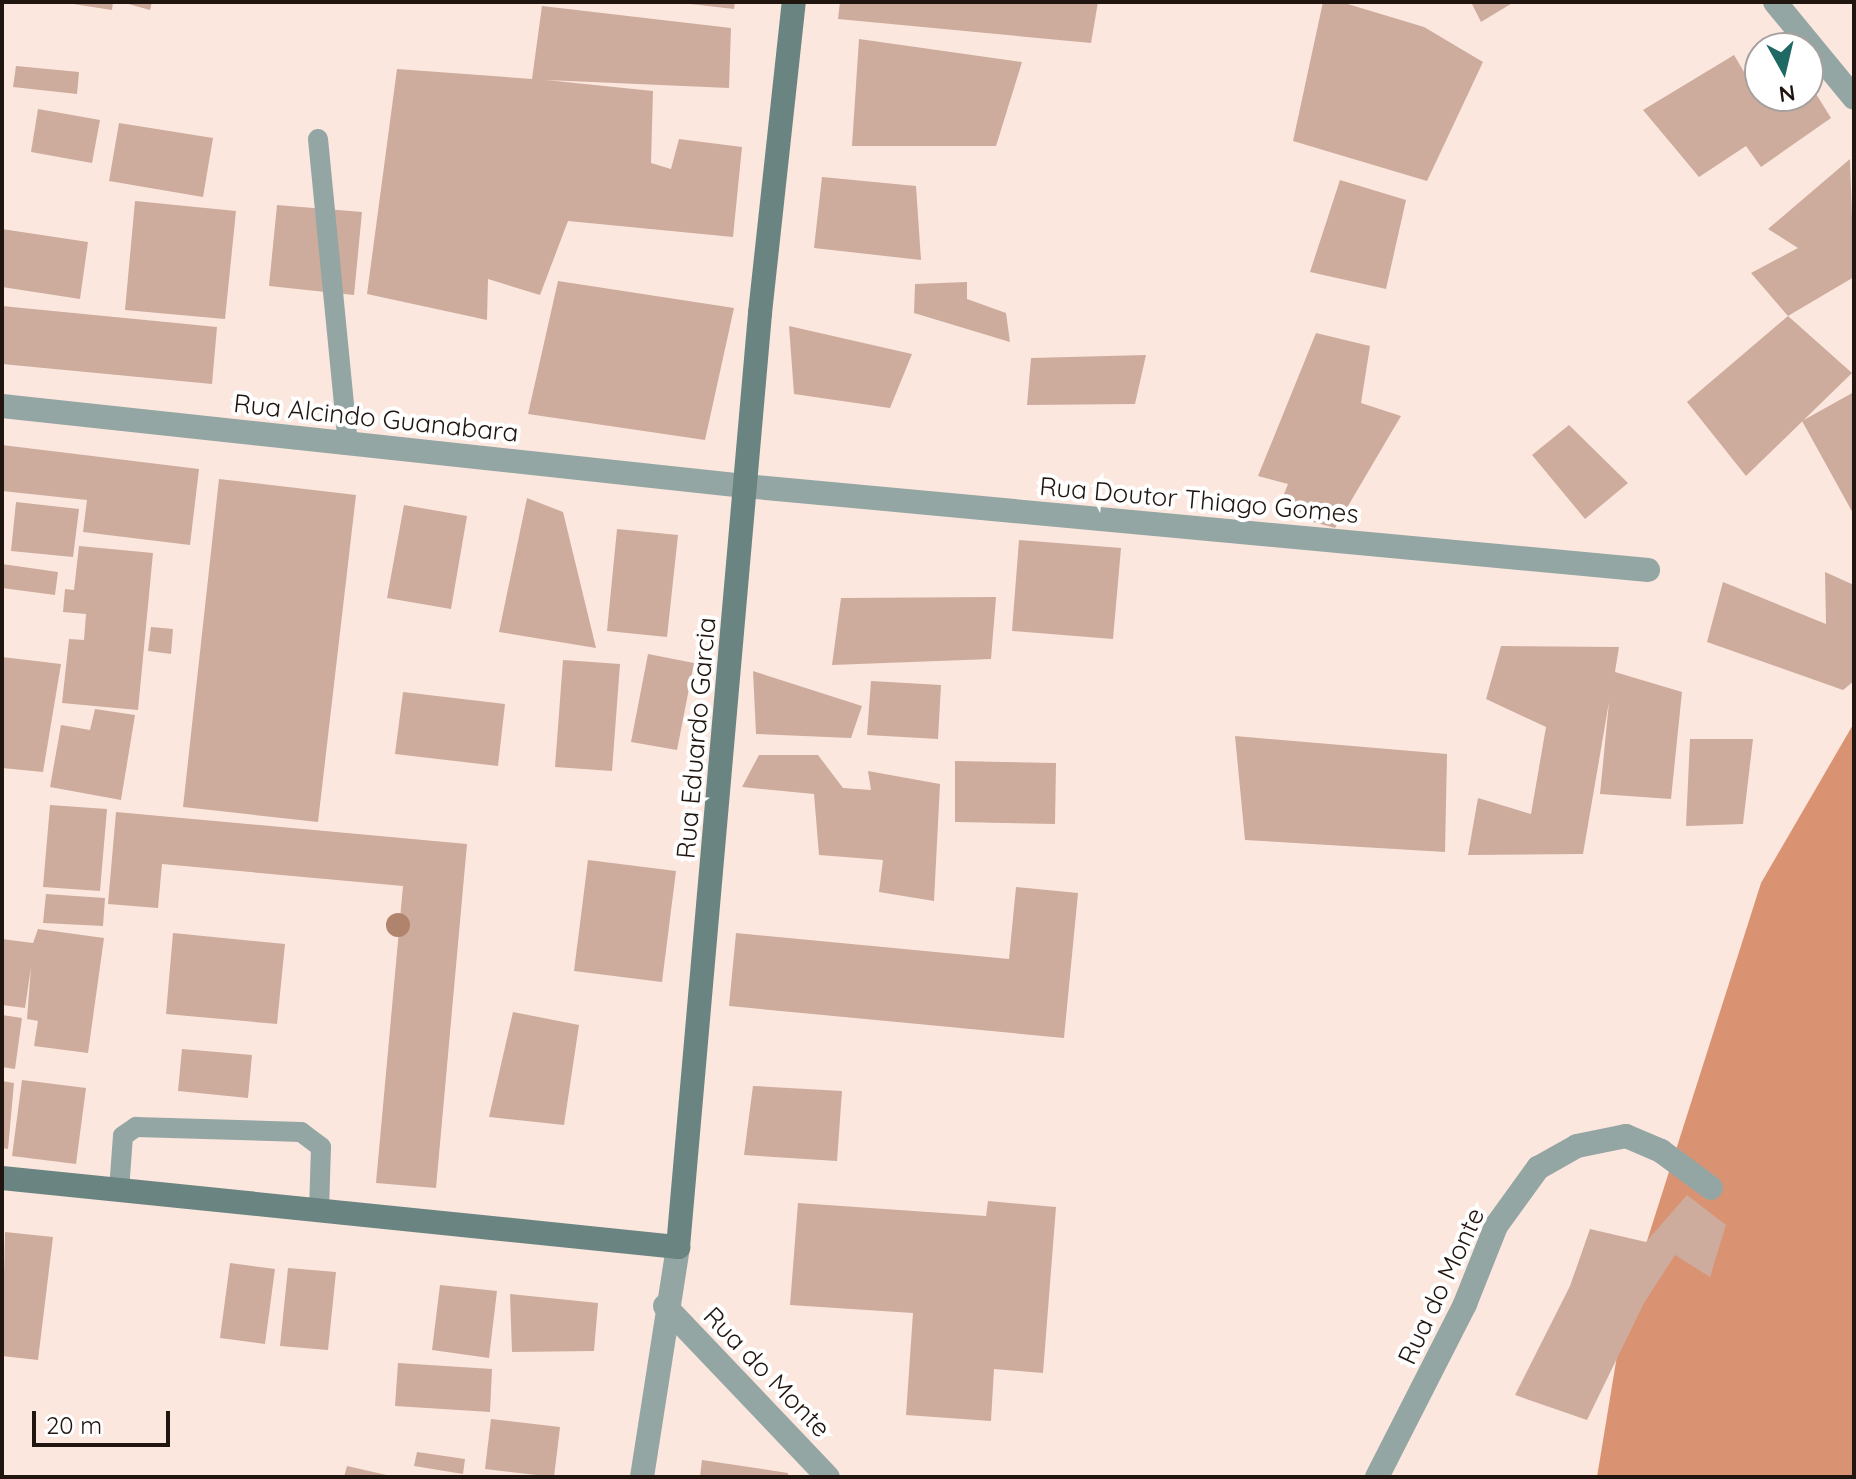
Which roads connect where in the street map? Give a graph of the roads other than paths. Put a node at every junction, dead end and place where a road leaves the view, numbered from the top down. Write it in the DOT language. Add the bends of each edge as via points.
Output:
graph roads {
  1 [pos="794,2"];
  2 [pos="1775,2"];
  3 [pos="1854,98"];
  4 [pos="318,139"];
  5 [pos="2,406"];
  6 [pos="348,443"];
  7 [pos="745,486"];
  8 [pos="1648,570"];
  9 [pos="2,1178"];
  10 [pos="1711,1188"];
  11 [pos="119,1190"];
  12 [pos="319,1210"];
  13 [pos="678,1247"];
  14 [pos="665,1306"];
  15 [pos="642,1477"];
  16 [pos="828,1477"];
  17 [pos="1377,1477"];
  1 -- 7 [label="main road, Rua Eduardo Garcia"];
  2 -- 3 [label="street"];
  4 -- 6 [label="lane"];
  5 -- 6 [label="street, Rua Alcindo Guanabara"];
  6 -- 7 [label="street, Rua Alcindo Guanabara"];
  7 -- 8 [label="street, Rua Doutor Thiago Gomes"];
  7 -- 13 [label="main road, Rua Eduardo Garcia"];
  9 -- 11 [label="main road"];
  10 -- 17 [label="street, Rua do Monte" via="1661,1151 1626,1136 1577,1146 1538,1168 1496,1226 1465,1304"];
  11 -- 12 [label="main road"];
  11 -- 12 [label="lane" via="123,1136 136,1127 301,1132 321,1147"];
  12 -- 13 [label="main road"];
  13 -- 14 [label="street, Rua Eduardo Garcia"];
  14 -- 15 [label="street, Rua Eduardo Garcia"];
  14 -- 16 [label="street, Rua do Monte"];
}
